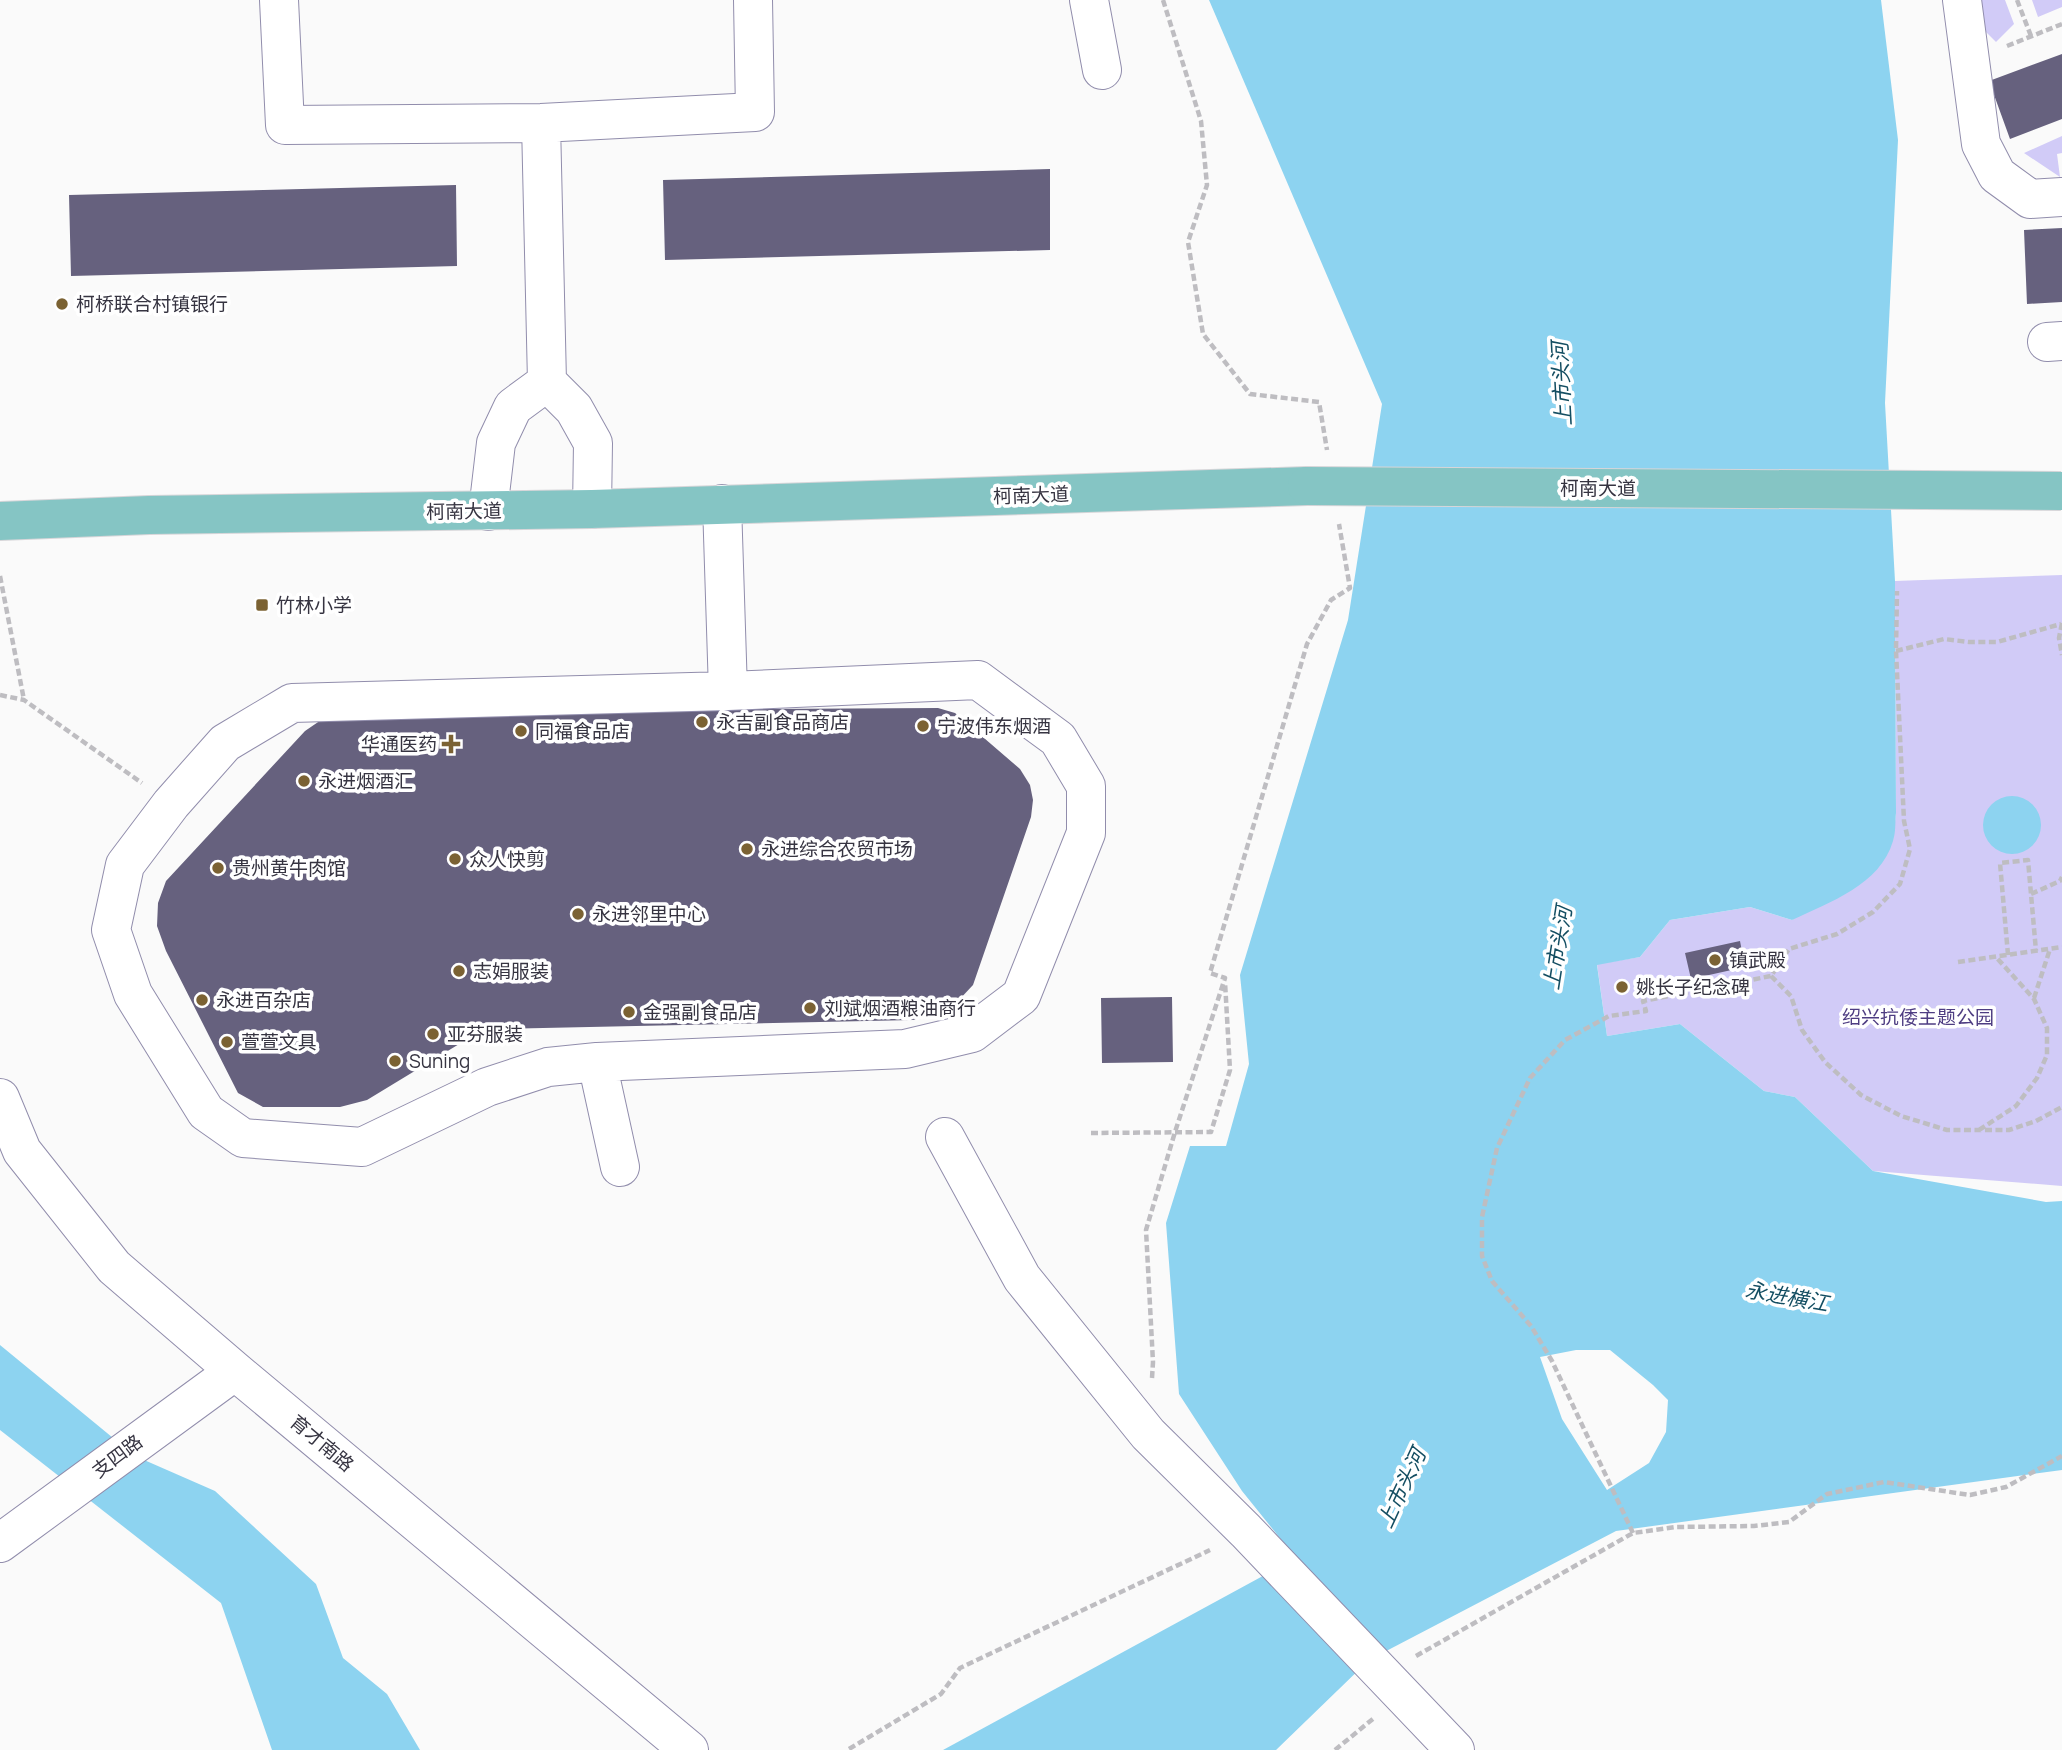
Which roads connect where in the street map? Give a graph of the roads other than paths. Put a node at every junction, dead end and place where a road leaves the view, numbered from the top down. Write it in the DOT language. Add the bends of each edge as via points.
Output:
graph roads {
  1 [pos="279,0"];
  2 [pos="753,0"];
  3 [pos="1089,0"];
  4 [pos="1962,0"];
  5 [pos="1102,69"];
  6 [pos="541,123"];
  7 [pos="2062,197"];
  8 [pos="547,382"];
  9 [pos="2061,491"];
  10 [pos="722,504"];
  11 [pos="592,509"];
  12 [pos="488,511"];
  13 [pos="0,521"];
  14 [pos="728,691"];
  15 [pos="597,1062"];
  16 [pos="0,1098"];
  17 [pos="946,1137"];
  18 [pos="620,1167"];
  19 [pos="235,1371"];
  20 [pos="0,1543"];
  21 [pos="689,1750"];
  22 [pos="1455,1750"];
  1 -- 6 [label="street" via="285,125"];
  2 -- 6 [label="street" via="755,112"];
  3 -- 5 [label="street"];
  4 -- 7 [label="street" via="1981,144 1997,176 2030,199"];
  6 -- 8 [label="street"];
  8 -- 11 [label="street" via="574,409 593,443"];
  8 -- 12 [label="street" via="513,407 496,443"];
  9 -- 10 [label="main road, 柯南大道, bridge" via="1307,486"];
  10 -- 11 [label="main road, 柯南大道"];
  10 -- 14 [label="street"];
  11 -- 12 [label="main road, 柯南大道"];
  12 -- 13 [label="main road, 柯南大道"];
  14 -- 15 [label="street" via="978,680 1058,739 1086,786 1086,832 1021,996 972,1034 905,1049"];
  14 -- 15 [label="street" via="292,703 225,743 125,866 111,930 133,994 206,1112 243,1138 362,1147 487,1087 548,1068"];
  15 -- 18 [label="street"];
  16 -- 19 [label="street, 育才南路" via="22,1151 114,1267"];
  17 -- 22 [label="street" via="1022,1278 1148,1434"];
  19 -- 20 [label="street, 支四路"];
  19 -- 21 [label="street, 育才南路"];
}
